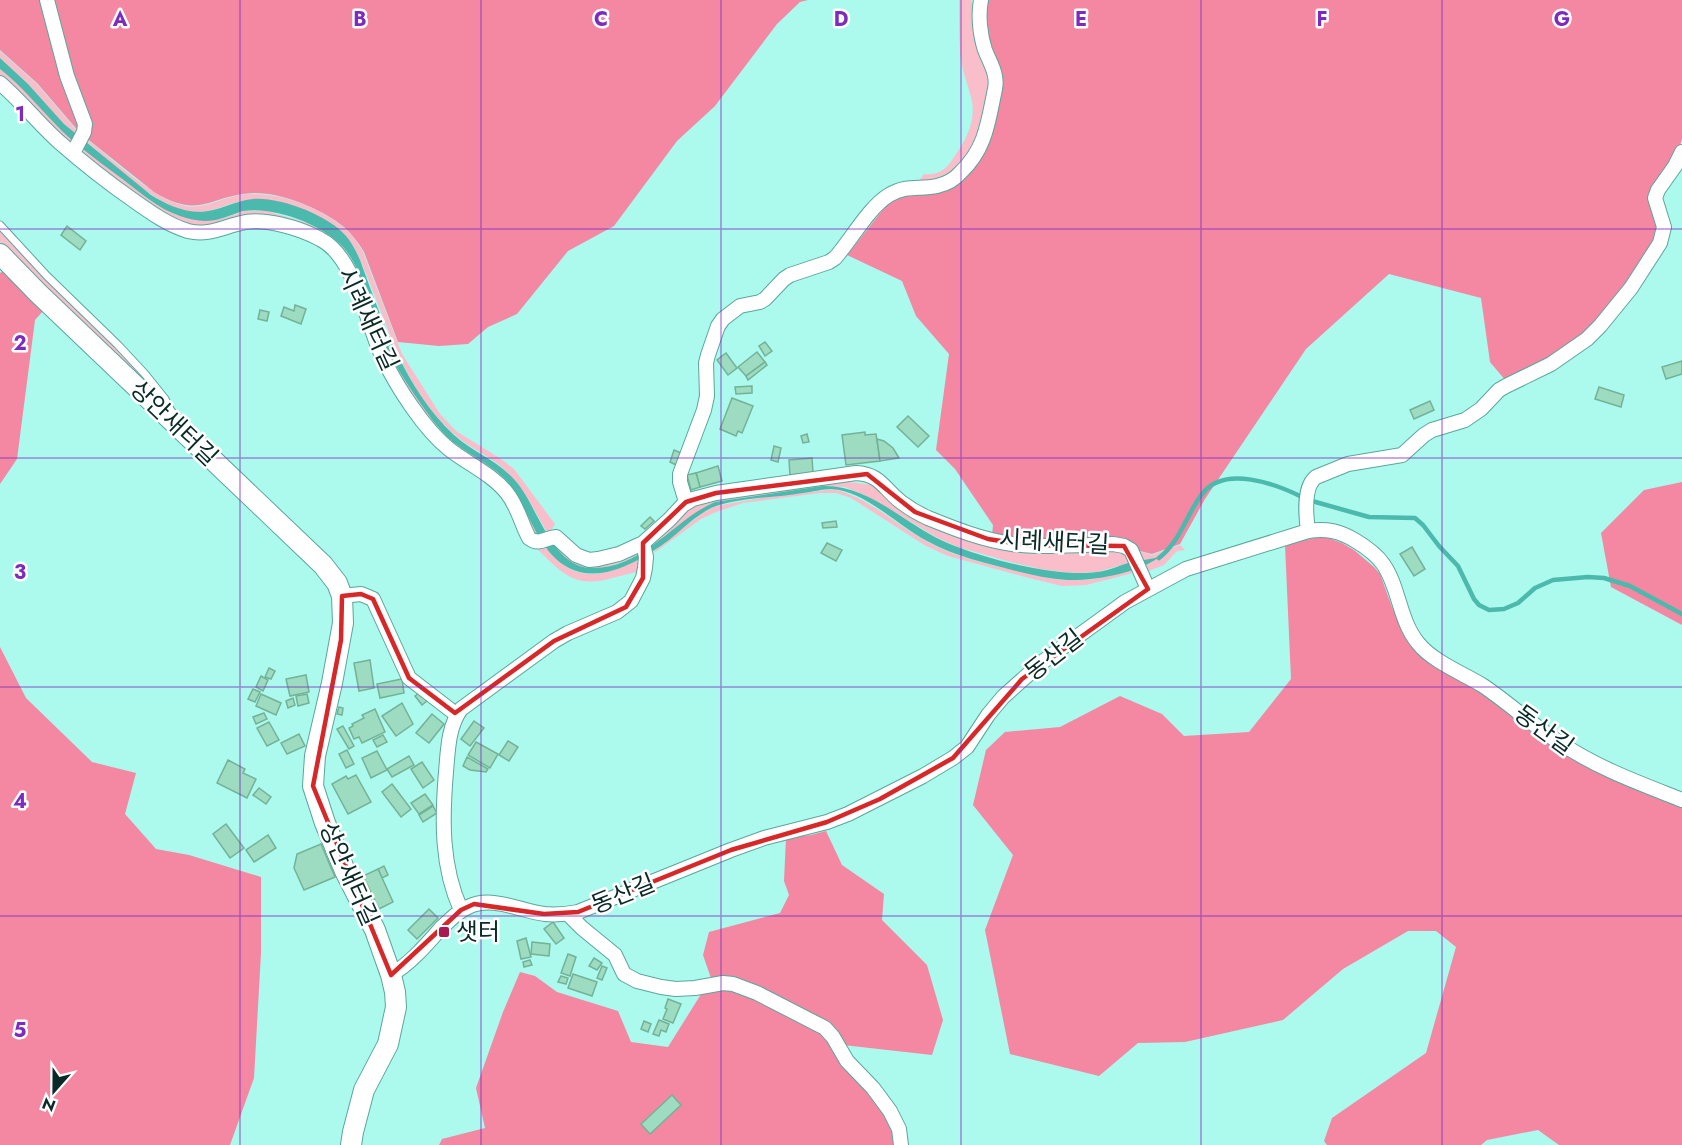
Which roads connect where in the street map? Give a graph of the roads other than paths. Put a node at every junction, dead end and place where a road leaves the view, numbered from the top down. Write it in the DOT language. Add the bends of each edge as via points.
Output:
graph roads {
  1 [pos="47,0"];
  2 [pos="981,0"];
  3 [pos="0,83"];
  4 [pos="77,146"];
  5 [pos="1682,152"];
  6 [pos="0,225"];
  7 [pos="0,254"];
  8 [pos="170,419"];
  9 [pos="686,502"];
  10 [pos="1308,531"];
  11 [pos="645,550"];
  12 [pos="1148,589"];
  13 [pos="342,596"];
  14 [pos="457,715"];
  15 [pos="1682,800"];
  16 [pos="461,910"];
  17 [pos="568,914"];
  18 [pos="391,975"];
  19 [pos="351,1145"];
  20 [pos="901,1145"];
  1 -- 4 [label="street" via="67,76 85,120"];
  2 -- 9 [label="street" via="982,39 996,82 988,126 975,158 940,186 907,188 889,195 835,258 790,275 765,299 740,306 723,319 706,363 704,410 680,474"];
  3 -- 4 [label="street, 시례새터길" via="58,140"];
  4 -- 11 [label="street, 시례새터길" via="138,204 179,228 201,233 243,222 261,222 321,239 343,262 382,357 422,420 450,449 498,484 513,501 529,538 536,542 558,538 576,555 589,560"];
  5 -- 10 [label="street" via="1655,198 1664,227 1660,243 1600,326 1562,357 1499,390 1473,415 1432,430 1402,455 1348,464 1316,477 1310,486 1306,509"];
  6 -- 8 [label="lane" via="145,374 169,405"];
  7 -- 8 [label="street, 상안새터길"];
  8 -- 13 [label="street, 상안새터길" via="323,565"];
  9 -- 11 [label="street, 시례새터길"];
  9 -- 12 [label="street, 시례새터길" via="726,491 867,474 915,512 988,539 1027,545 1121,545 1131,550"];
  10 -- 12 [label="street, 동산길" via="1186,569"];
  10 -- 15 [label="street, 동산길" via="1339,532 1383,563 1411,634 1431,655 1483,686 1580,756"];
  11 -- 14 [label="street" via="642,578 626,607 554,641"];
  12 -- 17 [label="street, 동산길" via="1041,663 1003,697 967,747 923,776 848,814 731,849"];
  13 -- 14 [label="street" via="361,594 373,599 409,678"];
  13 -- 18 [label="street, 상안새터길" via="343,623 315,756 313,786 325,823 375,930"];
  14 -- 16 [label="street" via="449,743 443,832 451,883"];
  16 -- 17 [label="street, 동산길" via="483,902 544,914"];
  16 -- 18 [label="street"];
  17 -- 20 [label="street" via="615,955 629,978 676,989 733,984 825,1028 847,1061 890,1111 899,1129"];
  18 -- 19 [label="street, 상안새터길" via="396,1007 388,1044 364,1089"];
}
